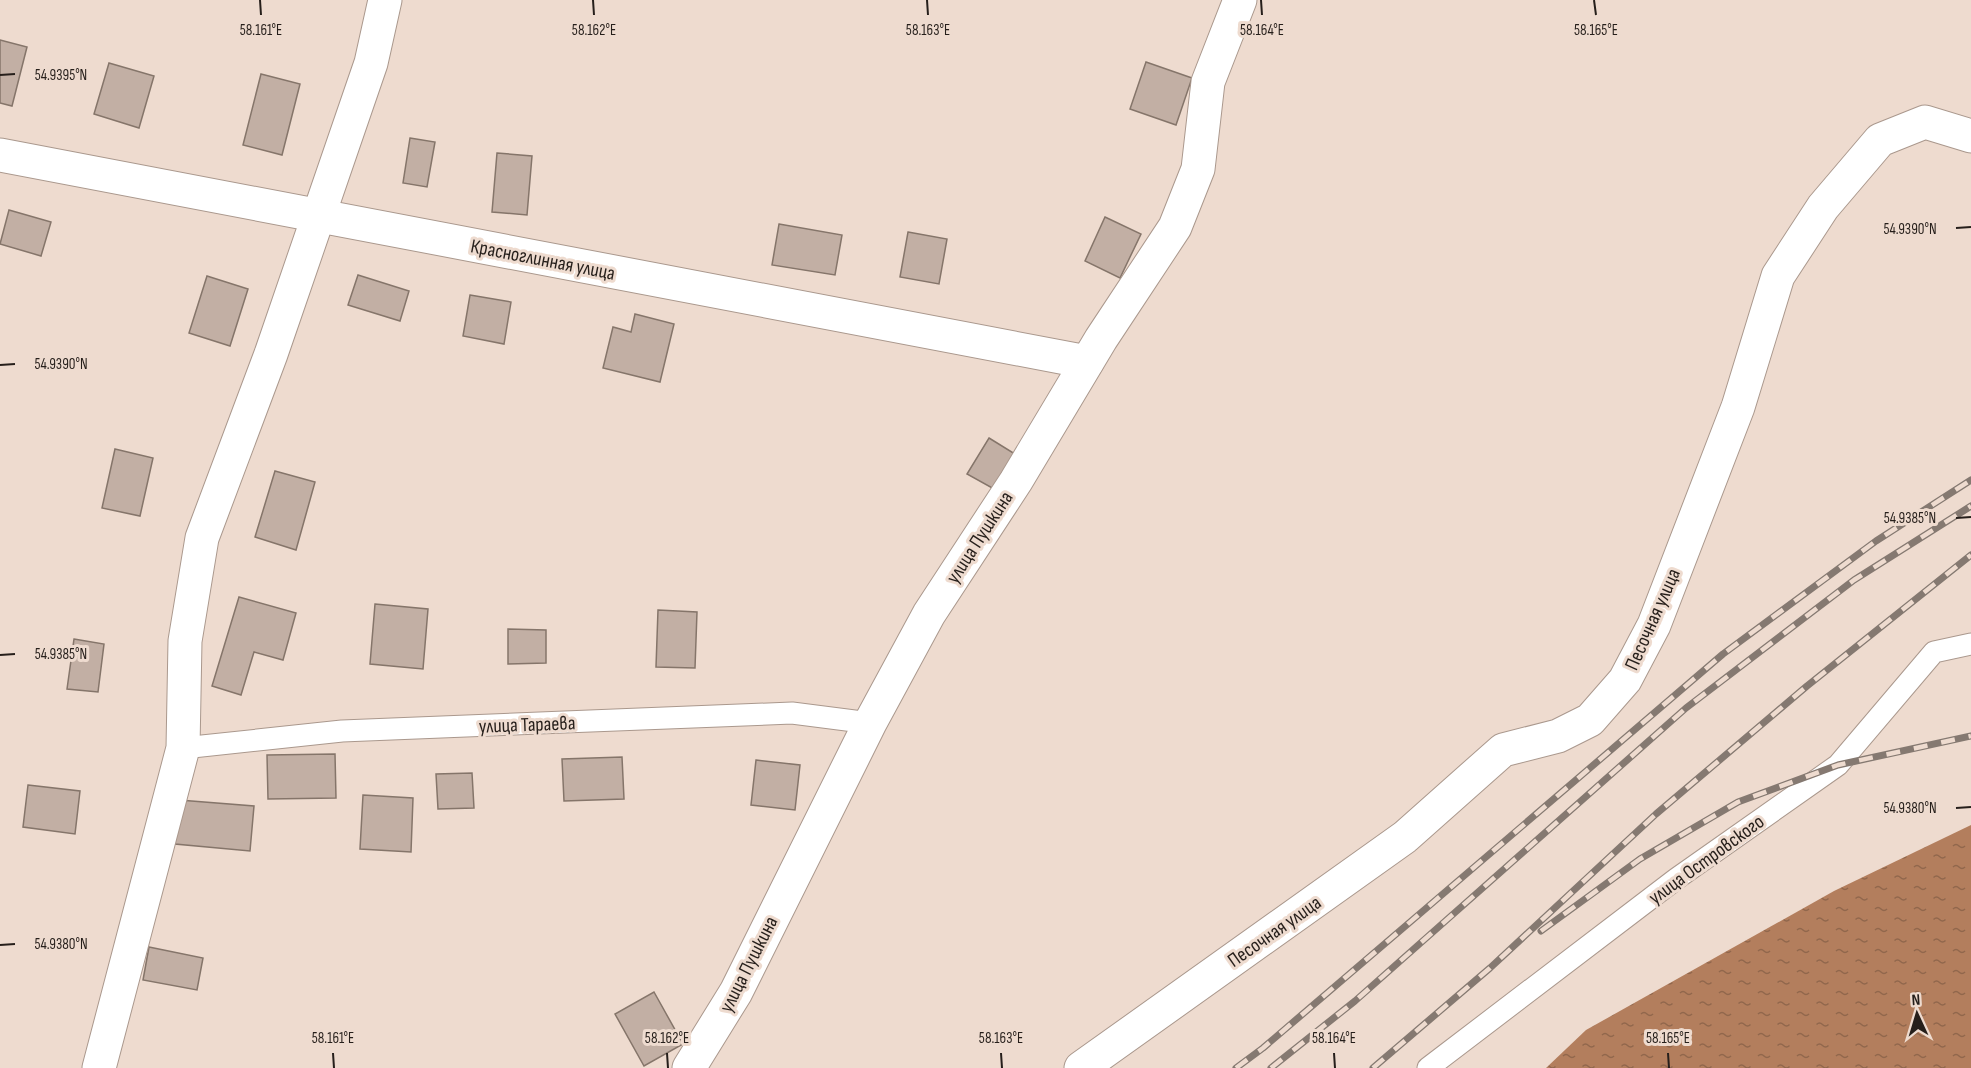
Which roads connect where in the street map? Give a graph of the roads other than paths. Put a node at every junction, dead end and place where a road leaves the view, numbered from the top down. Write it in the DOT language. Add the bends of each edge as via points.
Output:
graph roads {
  1 [pos="386,0"];
  2 [pos="1240,0"];
  3 [pos="1971,136"];
  4 [pos="0,155"];
  5 [pos="317,215"];
  6 [pos="1087,362"];
  7 [pos="1971,644"];
  8 [pos="870,723"];
  9 [pos="183,748"];
  10 [pos="99,1068"];
  11 [pos="689,1068"];
  12 [pos="1081,1068"];
  13 [pos="1428,1068"];
  1 -- 5 [label="street" via="371,63"];
  2 -- 6 [label="street, улица Пушкина" via="1208,82 1198,169 1175,227"];
  3 -- 12 [label="street, Песочная улица" via="1925,122 1880,140 1822,207 1778,276 1738,407 1653,625 1625,681 1590,720 1557,736 1503,750 1405,837"];
  4 -- 5 [label="street, Красноглинная улица"];
  5 -- 6 [label="street, Красноглинная улица"];
  5 -- 9 [label="street" via="271,354 202,538 185,641"];
  6 -- 8 [label="street, улица Пушкина" via="1016,481 929,614"];
  7 -- 13 [label="lane, улица Островского" via="1934,652 1838,765 1676,879"];
  8 -- 9 [label="lane, улица Тараева" via="792,713 342,731"];
  8 -- 11 [label="street, улица Пушкина" via="736,992"];
  9 -- 10 [label="street"];
}
